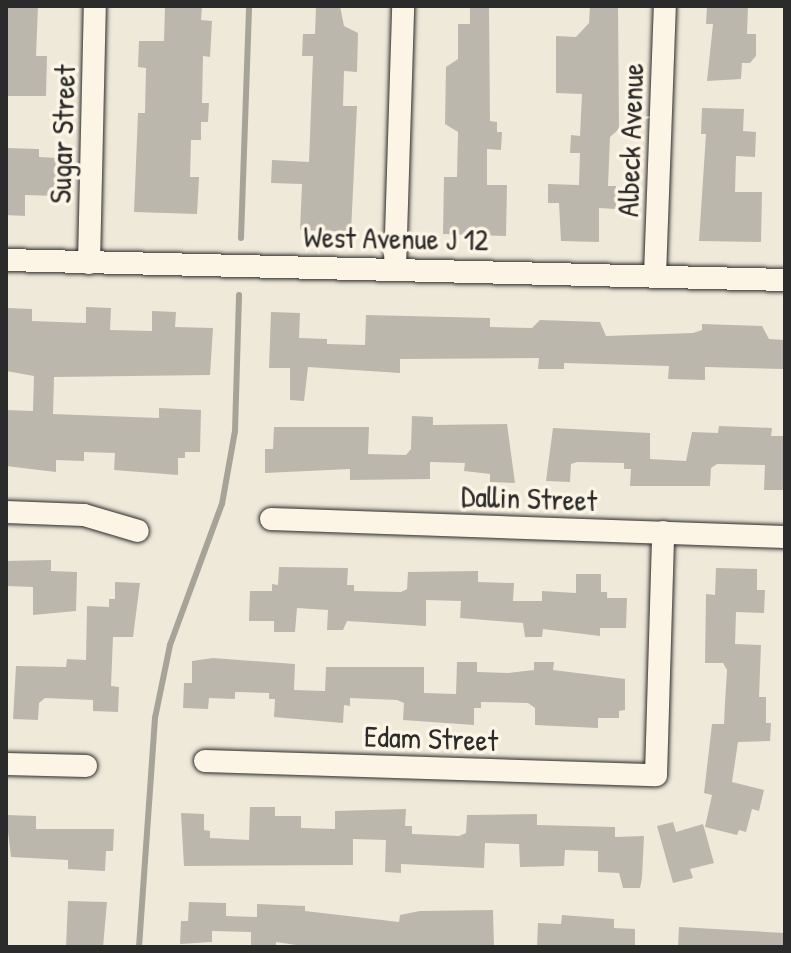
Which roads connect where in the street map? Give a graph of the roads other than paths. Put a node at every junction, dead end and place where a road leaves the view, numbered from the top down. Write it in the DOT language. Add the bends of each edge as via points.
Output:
graph roads {
  1 [pos="95,6"];
  2 [pos="403,6"];
  3 [pos="665,6"];
  4 [pos="6,260"];
  5 [pos="89,263"];
  6 [pos="395,267"];
  7 [pos="655,275"];
  8 [pos="785,280"];
  9 [pos="6,512"];
  10 [pos="271,519"];
  11 [pos="138,531"];
  12 [pos="663,532"];
  13 [pos="785,537"];
  14 [pos="205,761"];
  15 [pos="6,764"];
  16 [pos="86,766"];
  1 -- 5 [label="street, Sugar Street"];
  2 -- 6 [label="street"];
  3 -- 7 [label="street, Albeck Avenue"];
  4 -- 5 [label="street, West Avenue J 12"];
  5 -- 6 [label="street, West Avenue J 12"];
  6 -- 7 [label="street, West Avenue J 12"];
  7 -- 8 [label="street, West Avenue J 12"];
  9 -- 11 [label="street" via="84,515"];
  10 -- 12 [label="street, Dallin Street"];
  12 -- 13 [label="street, Dallin Street"];
  12 -- 14 [label="street, Edam Street" via="656,775"];
  15 -- 16 [label="street"];
}
